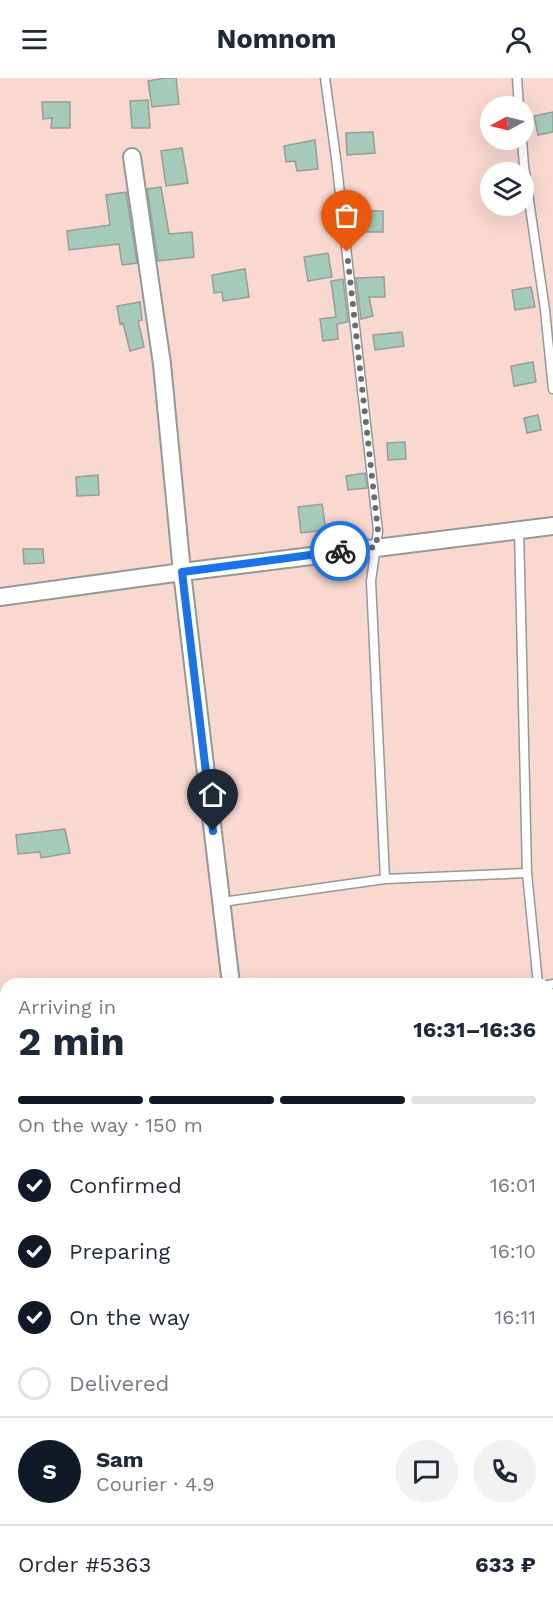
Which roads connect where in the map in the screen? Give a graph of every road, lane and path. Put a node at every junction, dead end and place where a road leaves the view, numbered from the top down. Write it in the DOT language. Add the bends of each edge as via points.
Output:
graph roads {
  1 [pos="325,78"];
  2 [pos="517,78"];
  3 [pos="518,96"];
  4 [pos="523,150"];
  5 [pos="132,157"];
  6 [pos="553,389"];
  7 [pos="553,526"];
  8 [pos="519,529"];
  9 [pos="376,547"];
  10 [pos="182,572"];
  11 [pos="0,597"];
  12 [pos="527,873"];
  13 [pos="386,879"];
  14 [pos="222,902"];
  15 [pos="230,978"];
  16 [pos="537,978"];
  1 -- 9 [label="lane" via="378,531"];
  2 -- 3 [label="lane"];
  4 -- 6 [label="lane"];
  5 -- 10 [label="street" via="162,364"];
  7 -- 8 [label="street"];
  8 -- 9 [label="street"];
  8 -- 12 [label="lane"];
  9 -- 10 [label="street"];
  9 -- 13 [label="lane" via="371,581"];
  10 -- 11 [label="street"];
  10 -- 14 [label="street"];
  12 -- 13 [label="lane"];
  12 -- 16 [label="lane"];
  13 -- 14 [label="lane"];
  14 -- 15 [label="street"];
}
